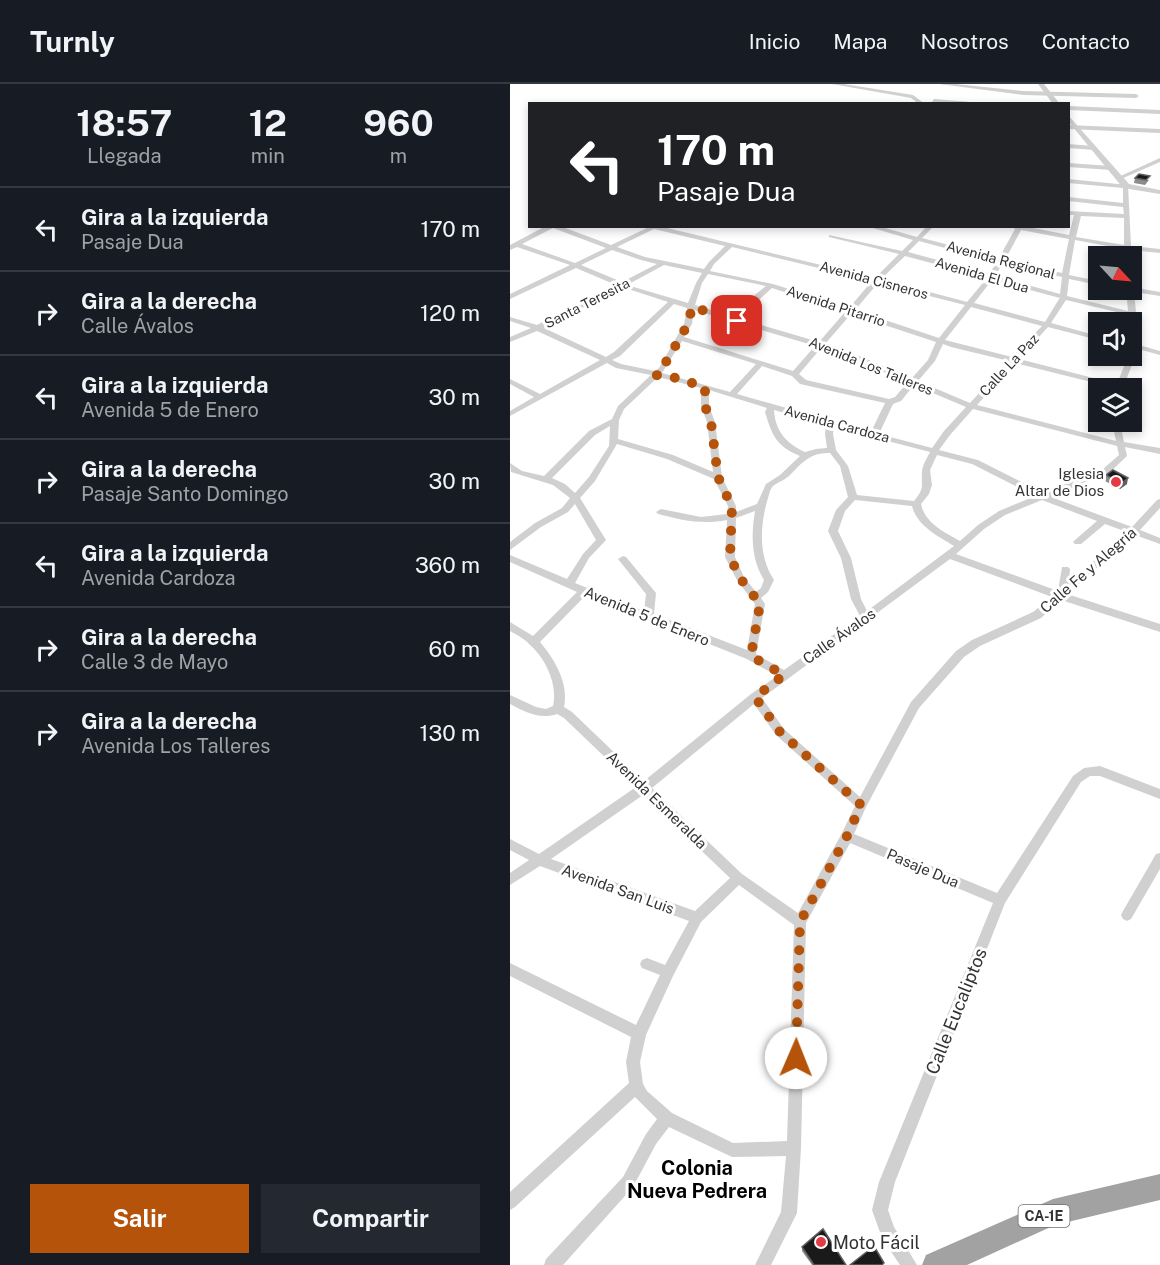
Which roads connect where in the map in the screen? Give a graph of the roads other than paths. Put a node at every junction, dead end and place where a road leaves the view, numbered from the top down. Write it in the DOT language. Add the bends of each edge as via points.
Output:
graph roads {
  1 [pos="835,84"];
  2 [pos="942,84"];
  3 [pos="1041,84"];
  4 [pos="1049,94"];
  5 [pos="1136,96"];
  6 [pos="919,102"];
  7 [pos="933,102"];
  8 [pos="1055,102"];
  9 [pos="1070,108"];
  10 [pos="1160,112"];
  11 [pos="1072,127"];
  12 [pos="1160,131"];
  13 [pos="1070,146"];
  14 [pos="1094,148"];
  15 [pos="1160,160"];
  16 [pos="1070,165"];
  17 [pos="1148,167"];
  18 [pos="1111,168"];
  19 [pos="1160,170"];
  20 [pos="1119,178"];
  21 [pos="1070,181"];
  22 [pos="1126,186"];
  23 [pos="1160,192"];
  24 [pos="1070,199"];
  25 [pos="1126,205"];
  26 [pos="1070,213"];
  27 [pos="1078,213"];
  28 [pos="1125,216"];
  29 [pos="548,228"];
  30 [pos="557,228"];
  31 [pos="648,228"];
  32 [pos="654,228"];
  33 [pos="878,228"];
  34 [pos="929,228"];
  35 [pos="1018,228"];
  36 [pos="1023,228"];
  37 [pos="831,236"];
  38 [pos="921,238"];
  39 [pos="1072,238"];
  40 [pos="730,245"];
  41 [pos="514,246"];
  42 [pos="1116,246"];
  43 [pos="1127,246"];
  44 [pos="609,248"];
  45 [pos="1142,249"];
  46 [pos="1160,251"];
  47 [pos="904,254"];
  48 [pos="1001,261"];
  49 [pos="662,264"];
  50 [pos="575,265"];
  51 [pos="706,272"];
  52 [pos="991,277"];
  53 [pos="1065,278"];
  54 [pos="876,281"];
  55 [pos="1088,281"];
  56 [pos="622,285"];
  57 [pos="771,285"];
  58 [pos="1142,291"];
  59 [pos="1160,294"];
  60 [pos="510,297"];
  61 [pos="1063,299"];
  62 [pos="672,302"];
  63 [pos="969,305"];
  64 [pos="692,307"];
  65 [pos="849,311"];
  66 [pos="1125,312"];
  67 [pos="510,319"];
  68 [pos="737,321"];
  69 [pos="1046,325"];
  70 [pos="538,327"];
  71 [pos="1088,336"];
  72 [pos="679,338"];
  73 [pos="510,340"];
  74 [pos="941,340"];
  75 [pos="820,345"];
  76 [pos="1142,348"];
  77 [pos="1160,353"];
  78 [pos="607,360"];
  79 [pos="1013,360"];
  80 [pos="761,363"];
  81 [pos="795,374"];
  82 [pos="656,375"];
  83 [pos="1088,380"];
  84 [pos="510,381"];
  85 [pos="913,383"];
  86 [pos="705,387"];
  87 [pos="731,395"];
  88 [pos="539,397"];
  89 [pos="890,402"];
  90 [pos="971,406"];
  91 [pos="771,407"];
  92 [pos="510,414"];
  93 [pos="615,420"];
  94 [pos="830,423"];
  95 [pos="1118,432"];
  96 [pos="874,435"];
  97 [pos="613,440"];
  98 [pos="1120,443"];
  99 [pos="935,450"];
  100 [pos="832,451"];
  101 [pos="1160,451"];
  102 [pos="803,454"];
  103 [pos="511,469"];
  104 [pos="718,477"];
  105 [pos="546,478"];
  106 [pos="853,496"];
  107 [pos="576,497"];
  108 [pos="1043,497"];
  109 [pos="1160,502"];
  110 [pos="913,504"];
  111 [pos="762,505"];
  112 [pos="661,512"];
  113 [pos="733,518"];
  114 [pos="1103,520"];
  115 [pos="1132,532"];
  116 [pos="1160,541"];
  117 [pos="1078,542"];
  118 [pos="960,545"];
  119 [pos="510,547"];
  120 [pos="949,555"];
  121 [pos="510,558"];
  122 [pos="623,559"];
  123 [pos="1065,569"];
  124 [pos="569,584"];
  125 [pos="584,591"];
  126 [pos="1060,593"];
  127 [pos="756,597"];
  128 [pos="649,615"];
  129 [pos="865,618"];
  130 [pos="510,626"];
  131 [pos="1160,627"];
  132 [pos="534,642"];
  133 [pos="751,656"];
  134 [pos="784,675"];
  135 [pos="755,697"];
  136 [pos="510,699"];
  137 [pos="558,709"];
  138 [pos="644,788"];
  139 [pos="1160,794"];
  140 [pos="861,805"];
  141 [pos="847,836"];
  142 [pos="510,844"];
  143 [pos="1160,858"];
  144 [pos="539,860"];
  145 [pos="738,878"];
  146 [pos="510,880"];
  147 [pos="1000,900"];
  148 [pos="1127,915"];
  149 [pos="697,918"];
  150 [pos="800,922"];
  151 [pos="647,964"];
  152 [pos="510,969"];
  153 [pos="668,972"];
  154 [pos="639,1034"];
  155 [pos="636,1086"];
  156 [pos="667,1118"];
  157 [pos="794,1148"];
  158 [pos="1160,1187"];
  159 [pos="510,1202"];
  160 [pos="552,1265"];
  161 [pos="763,1265"];
  162 [pos="909,1265"];
  163 [pos="936,1265"];
  1 -- 6 [label="street" via="913,97"];
  2 -- 4 [label="street"];
  2 -- 7 [label="street"];
  3 -- 4 [label="street"];
  4 -- 5 [label="street"];
  4 -- 8 [label="street"];
  9 -- 10 [label="street"];
  11 -- 12 [label="street"];
  11 -- 14 [label="street"];
  13 -- 14 [label="street"];
  14 -- 18 [label="street"];
  15 -- 17 [label="street"];
  16 -- 18 [label="street"];
  17 -- 19 [label="street"];
  17 -- 20 [label="street"];
  18 -- 20 [label="street"];
  20 -- 22 [label="street"];
  21 -- 22 [label="street"];
  22 -- 23 [label="street"];
  22 -- 25 [label="street"];
  24 -- 25 [label="street"];
  25 -- 28 [label="street"];
  26 -- 27 [label="street"];
  27 -- 28 [label="street"];
  27 -- 39 [label="street, Calle La Paz"];
  28 -- 43 [label="street"];
  29 -- 41 [label="street"];
  30 -- 44 [label="street, Avenida Pitarrio"];
  31 -- 44 [label="street"];
  32 -- 40 [label="street, Avenida Cisneros"];
  33 -- 38 [label="street, Avenida Regional"];
  34 -- 38 [label="street"];
  35 -- 48 [label="street"];
  36 -- 39 [label="street"];
  37 -- 47 [label="street, Avenida El Dua"];
  38 -- 47 [label="street"];
  38 -- 48 [label="street, Avenida Regional"];
  39 -- 42 [label="street"];
  39 -- 53 [label="street, Calle La Paz"];
  40 -- 51 [label="street"];
  40 -- 54 [label="street, Avenida Cisneros"];
  41 -- 50 [label="street, Avenida Los Talleres"];
  44 -- 49 [label="street, Avenida Pitarrio"];
  44 -- 50 [label="street"];
  45 -- 46 [label="street"];
  47 -- 52 [label="street, Avenida El Dua"];
  47 -- 54 [label="street"];
  48 -- 52 [label="street"];
  48 -- 53 [label="street, Avenida Regional"];
  49 -- 51 [label="street, Avenida Pitarrio"];
  49 -- 56 [label="street, Santa Teresita"];
  50 -- 56 [label="street, Avenida Los Talleres"];
  50 -- 60 [label="street"];
  51 -- 57 [label="street, Avenida Pitarrio"];
  51 -- 64 [label="street"];
  52 -- 61 [label="street, Avenida El Dua"];
  52 -- 63 [label="street"];
  53 -- 55 [label="street, Avenida Regional"];
  53 -- 61 [label="street, Calle La Paz"];
  54 -- 63 [label="street, Avenida Cisneros"];
  54 -- 65 [label="street"];
  56 -- 62 [label="street, Avenida Los Talleres"];
  56 -- 70 [label="street, Santa Teresita"];
  57 -- 65 [label="street, Avenida Pitarrio"];
  57 -- 68 [label="street"];
  58 -- 59 [label="street"];
  61 -- 66 [label="street, Avenida El Dua"];
  61 -- 69 [label="street, Calle La Paz"];
  62 -- 64 [label="street, Avenida Los Talleres"];
  62 -- 78 [label="street"];
  63 -- 69 [label="street, Avenida Cisneros"];
  63 -- 74 [label="street"];
  64 -- 68 [label="street, Avenida Los Talleres"];
  64 -- 72 [label="street"];
  65 -- 74 [label="street, Avenida Pitarrio"];
  65 -- 75 [label="street"];
  67 -- 70 [label="street, Avenida Cardoza"];
  68 -- 75 [label="street, Avenida Los Talleres"];
  69 -- 71 [label="street, Avenida Cisneros"];
  69 -- 79 [label="street, Calle La Paz"];
  70 -- 73 [label="street, Santa Teresita"];
  70 -- 78 [label="street, Avenida Cardoza"];
  72 -- 80 [label="street"];
  72 -- 82 [label="street"];
  74 -- 79 [label="street, Avenida Pitarrio"];
  74 -- 85 [label="street" via="931,361"];
  75 -- 81 [label="street"];
  75 -- 85 [label="street, Avenida Los Talleres"];
  76 -- 77 [label="street"];
  78 -- 82 [label="street, Avenida Cardoza"];
  78 -- 88 [label="street"];
  79 -- 83 [label="street, Avenida Pitarrio"];
  79 -- 90 [label="street, Calle La Paz"];
  80 -- 81 [label="street"];
  80 -- 87 [label="street"];
  81 -- 89 [label="street" via="802,382"];
  82 -- 86 [label="street, Avenida Cardoza"];
  82 -- 93 [label="street" via="621,408"];
  84 -- 88 [label="street"];
  85 -- 89 [label="street"];
  85 -- 90 [label="street, Avenida Los Talleres"];
  86 -- 87 [label="street, Avenida Cardoza"];
  86 -- 104 [label="street"];
  87 -- 91 [label="street, Avenida Cardoza"];
  88 -- 92 [label="street"];
  89 -- 96 [label="street"];
  90 -- 98 [label="street, Avenida Los Talleres"];
  90 -- 99 [label="street, Calle La Paz"];
  91 -- 94 [label="street, Avenida Cardoza"];
  91 -- 102 [label="street" via="778,440 787,449"];
  93 -- 97 [label="street"];
  93 -- 105 [label="street" via="592,433"];
  94 -- 96 [label="street, Avenida Cardoza"];
  94 -- 100 [label="street"];
  95 -- 98 [label="street"];
  96 -- 99 [label="street, Avenida Cardoza"];
  97 -- 104 [label="street"];
  97 -- 107 [label="street" via="614,446 604,463"];
  98 -- 101 [label="street, Avenida Los Talleres"];
  98 -- 108 [label="street, Calle Ávalos" via="1123,456 1106,471"];
  99 -- 108 [label="street, Avenida Cardoza" via="975,462"];
  99 -- 110 [label="street, Calle La Paz" via="926,471 925,494"];
  100 -- 102 [label="street"];
  100 -- 106 [label="street" via="840,457 849,476"];
  102 -- 111 [label="street" via="780,479 770,484"];
  103 -- 105 [label="street"];
  104 -- 113 [label="street"];
  105 -- 107 [label="street"];
  106 -- 110 [label="street"];
  106 -- 129 [label="street" via="841,510 833,531"];
  107 -- 119 [label="street" via="565,510"];
  107 -- 124 [label="street" via="601,540"];
  108 -- 114 [label="street, Avenida Cardoza"];
  108 -- 118 [label="street, Calle Ávalos" via="1002,513"];
  109 -- 115 [label="street, Calle Fe y Alegría"];
  110 -- 118 [label="street" via="926,522"];
  111 -- 113 [label="street"];
  111 -- 127 [label="street" via="757,553 769,580"];
  112 -- 113 [label="street" via="689,520"];
  113 -- 127 [label="street" via="730,557 740,578"];
  114 -- 115 [label="street, Avenida Cardoza"];
  114 -- 117 [label="street"];
  115 -- 116 [label="street, Avenida Cardoza"];
  115 -- 126 [label="street, Calle Fe y Alegría"];
  118 -- 120 [label="street, Calle Ávalos"];
  120 -- 126 [label="street"];
  120 -- 129 [label="street, Calle Ávalos"];
  121 -- 124 [label="street, Avenida 5 de Enero"];
  122 -- 128 [label="street" via="651,593"];
  123 -- 126 [label="street"];
  124 -- 125 [label="street, Avenida 5 de Enero"];
  125 -- 128 [label="street, Avenida 5 de Enero"];
  125 -- 132 [label="street"];
  126 -- 131 [label="street"];
  126 -- 140 [label="street, Calle Fe y Alegría" via="1036,615 960,654 915,705"];
  127 -- 133 [label="street" via="760,604"];
  128 -- 133 [label="street, Avenida 5 de Enero"];
  129 -- 134 [label="street, Calle Ávalos"];
  130 -- 132 [label="street"];
  132 -- 137 [label="street" via="544,652 561,690"];
  133 -- 134 [label="street, Avenida 5 de Enero"];
  134 -- 135 [label="street, Calle Ávalos"];
  135 -- 138 [label="street, Calle Ávalos"];
  135 -- 140 [label="street" via="780,732"];
  136 -- 137 [label="street" via="540,713"];
  137 -- 138 [label="street, Avenida Esmeralda"];
  138 -- 144 [label="street, Calle Ávalos"];
  138 -- 145 [label="street, Avenida Esmeralda"];
  139 -- 147 [label="street, Calle Eucaliptos" via="1100,771 1088,771 1077,779"];
  140 -- 141 [label="street, Calle Fe y Alegría"];
  141 -- 147 [label="street, Pasaje Dua"];
  141 -- 150 [label="street, Calle Fe y Alegría"];
  142 -- 144 [label="street, Avenida San Luis"];
  143 -- 148 [label="street"];
  144 -- 146 [label="street, Calle Ávalos"];
  144 -- 149 [label="street, Avenida San Luis"];
  145 -- 149 [label="street"];
  145 -- 150 [label="street, Avenida Esmeralda"];
  147 -- 162 [label="street, Calle Eucaliptos" via="887,1182 880,1210 888,1232"];
  149 -- 153 [label="street"];
  150 -- 157 [label="street, Calle Fe y Alegría"];
  151 -- 153 [label="street"];
  152 -- 154 [label="street"];
  153 -- 154 [label="street"];
  154 -- 155 [label="street" via="633,1062"];
  155 -- 156 [label="street"];
  155 -- 159 [label="street"];
  156 -- 157 [label="street" via="732,1150"];
  156 -- 160 [label="street" via="628,1182"];
  157 -- 161 [label="street, Calle Fe y Alegría" via="789,1213"];
  158 -- 163 [label="highway, CA-1E" via="1053,1212"];
}
